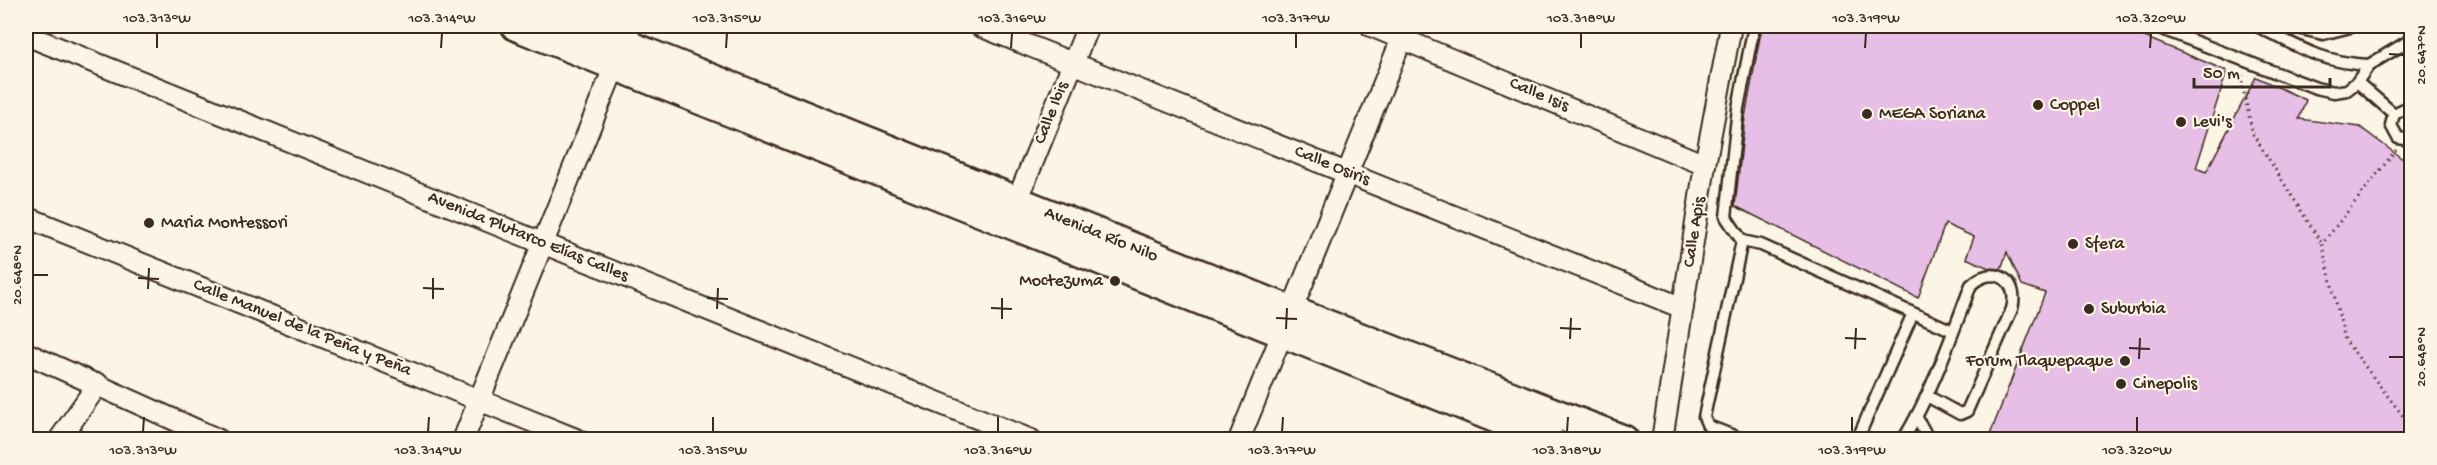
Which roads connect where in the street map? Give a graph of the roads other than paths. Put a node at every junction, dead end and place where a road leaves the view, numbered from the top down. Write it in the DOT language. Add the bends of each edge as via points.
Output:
graph roads {
  1 [pos="516,26"];
  2 [pos="580,26"];
  3 [pos="980,26"];
  4 [pos="1088,26"];
  5 [pos="1371,26"];
  6 [pos="1731,26"];
  7 [pos="1754,26"];
  8 [pos="2154,26"];
  9 [pos="2256,26"];
  10 [pos="2289,26"];
  11 [pos="2333,26"];
  12 [pos="2351,26"];
  13 [pos="2182,31"];
  14 [pos="1404,32"];
  15 [pos="26,35"];
  16 [pos="2412,39"];
  17 [pos="623,44"];
  18 [pos="1073,62"];
  19 [pos="2369,65"];
  20 [pos="2357,82"];
  21 [pos="2412,110"];
  22 [pos="2394,114"];
  23 [pos="2408,140"];
  24 [pos="1706,165"];
  25 [pos="1348,172"];
  26 [pos="1017,201"];
  27 [pos="26,217"];
  28 [pos="1742,241"];
  29 [pos="542,243"];
  30 [pos="1683,308"];
  31 [pos="1913,313"];
  32 [pos="1288,322"];
  33 [pos="1953,331"];
  34 [pos="26,352"];
  35 [pos="98,384"];
  36 [pos="1927,396"];
  37 [pos="479,399"];
  38 [pos="1917,418"];
  39 [pos="1903,439"];
  40 [pos="59,440"];
  41 [pos="219,440"];
  42 [pos="463,440"];
  43 [pos="578,440"];
  44 [pos="1031,440"];
  45 [pos="1239,440"];
  46 [pos="1550,440"];
  47 [pos="1624,440"];
  48 [pos="1662,440"];
  49 [pos="1744,440"];
  50 [pos="1857,440"];
  51 [pos="1929,440"];
  1 -- 17 [label="main road, Avenida Río Nilo"];
  2 -- 17 [label="main road, Avenida Río Nilo"];
  3 -- 18 [label="street, Calle Osiris"];
  4 -- 18 [label="street, Calle Ibis"];
  5 -- 14 [label="street, Calle Isis"];
  6 -- 24 [label="street, Calle Apis"];
  7 -- 28 [label="lane" via="1738,108 1726,217"];
  8 -- 13 [label="lane"];
  9 -- 19 [label="lane" via="2313,54 2344,64"];
  10 -- 12 [label="lane" via="2323,34"];
  11 -- 12 [label="lane"];
  13 -- 20 [label="lane" via="2242,60 2316,88 2334,92 2347,90"];
  14 -- 24 [label="street, Calle Isis"];
  14 -- 25 [label="street"];
  15 -- 29 [label="street, Avenida Plutarco Elías Calles"];
  16 -- 19 [label="lane"];
  17 -- 26 [label="main road, Avenida Río Nilo"];
  17 -- 29 [label="street"];
  17 -- 32 [label="main road, Avenida Río Nilo"];
  18 -- 25 [label="street, Calle Osiris"];
  18 -- 26 [label="street, Calle Ibis"];
  19 -- 20 [label="lane"];
  20 -- 22 [label="lane"];
  21 -- 22 [label="lane"];
  22 -- 23 [label="lane" via="2391,125 2398,138"];
  24 -- 30 [label="street, Calle Apis"];
  25 -- 30 [label="street, Calle Osiris"];
  25 -- 32 [label="street"];
  26 -- 32 [label="main road, Avenida Río Nilo"];
  27 -- 37 [label="street, Calle Manuel de la Peña y Peña"];
  28 -- 31 [label="lane" via="1761,245"];
  28 -- 49 [label="lane" via="1704,417 1708,426"];
  29 -- 37 [label="street"];
  29 -- 44 [label="street, Avenida Plutarco Elías Calles"];
  30 -- 48 [label="street, Calle Apis"];
  31 -- 33 [label="lane"];
  31 -- 50 [label="lane"];
  32 -- 45 [label="street"];
  32 -- 46 [label="main road, Avenida Río Nilo"];
  32 -- 47 [label="main road, Avenida Río Nilo"];
  33 -- 36 [label="lane"];
  33 -- 36 [label="lane" via="1976,280 1991,274 2007,281 2013,292 2012,309 1967,411 1960,414"];
  34 -- 35 [label="street"];
  35 -- 40 [label="street"];
  35 -- 41 [label="street"];
  36 -- 38 [label="lane"];
  37 -- 42 [label="street"];
  37 -- 43 [label="street, Calle Manuel de la Peña y Peña"];
  38 -- 39 [label="lane"];
  38 -- 51 [label="lane"];
}
